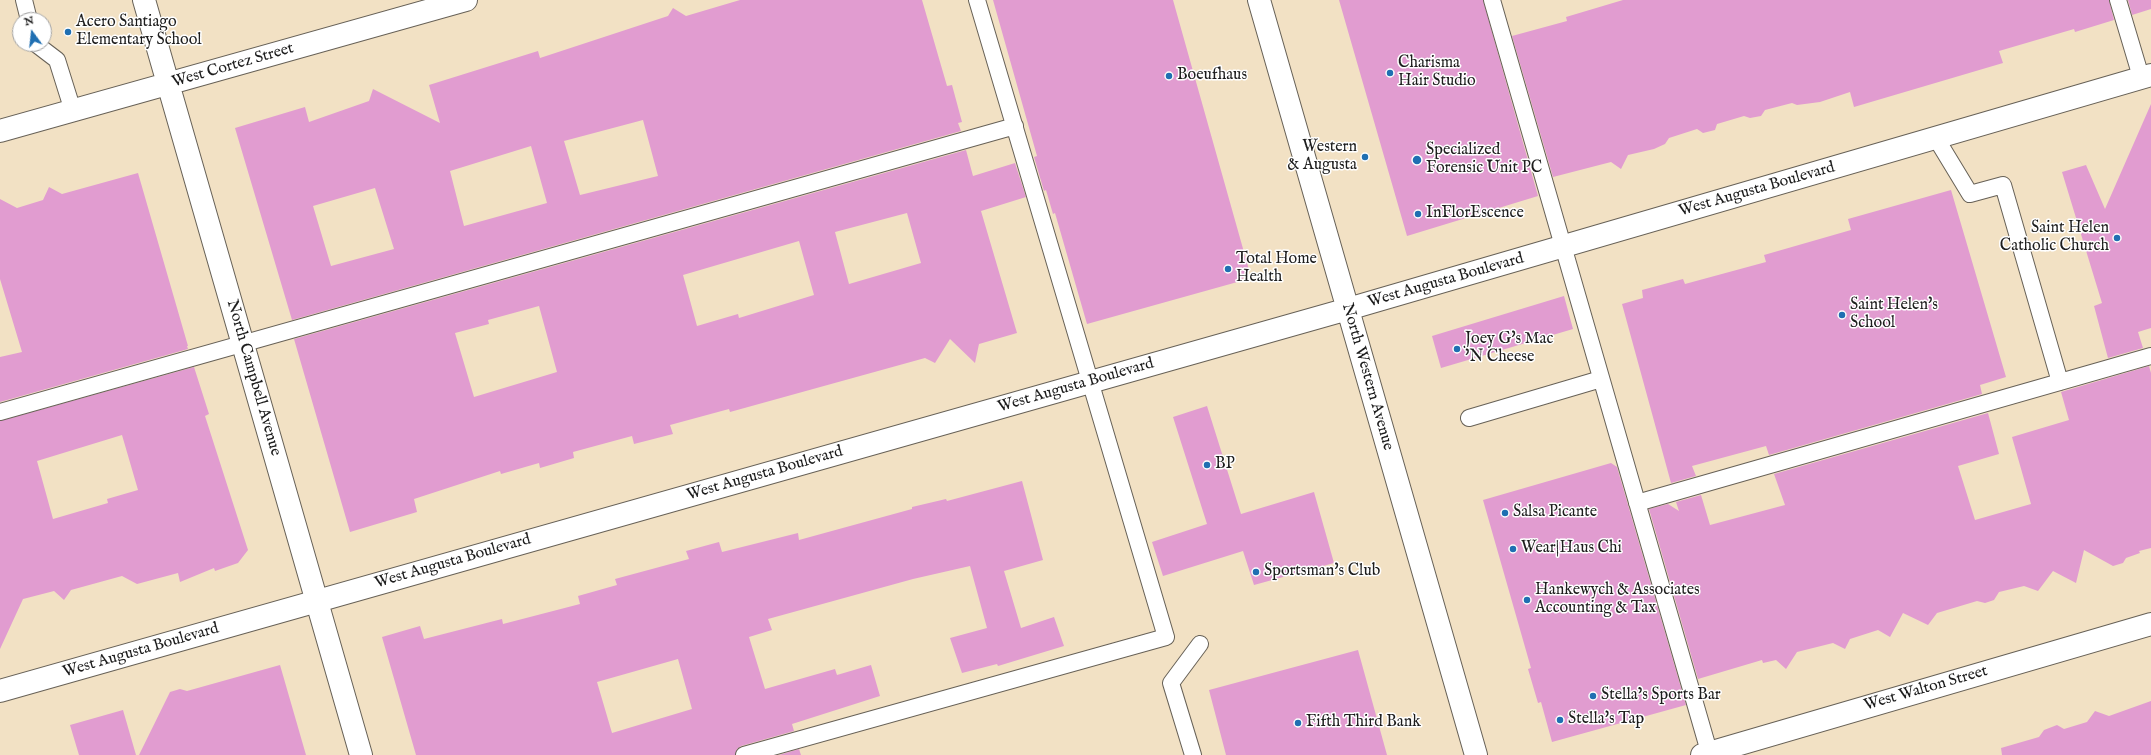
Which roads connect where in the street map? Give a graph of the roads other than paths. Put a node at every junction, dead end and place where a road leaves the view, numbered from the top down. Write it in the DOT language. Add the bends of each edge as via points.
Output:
graph roads {
  1 [pos="24,0"];
  2 [pos="144,0"];
  3 [pos="466,0"];
  4 [pos="977,0"];
  5 [pos="1259,0"];
  6 [pos="1492,0"];
  7 [pos="2118,0"];
  8 [pos="28,12"];
  9 [pos="47,52"];
  10 [pos="2146,76"];
  11 [pos="168,84"];
  12 [pos="73,110"];
  13 [pos="1014,126"];
  14 [pos="0,131"];
  15 [pos="1936,138"];
  16 [pos="1563,247"];
  17 [pos="1348,309"];
  18 [pos="243,343"];
  19 [pos="2151,356"];
  20 [pos="1601,379"];
  21 [pos="1091,382"];
  22 [pos="2060,382"];
  23 [pos="0,412"];
  24 [pos="1469,418"];
  25 [pos="1637,503"];
  26 [pos="317,601"];
  27 [pos="2151,624"];
  28 [pos="1200,644"];
  29 [pos="0,691"];
  30 [pos="1707,754"];
  31 [pos="361,755"];
  32 [pos="744,755"];
  33 [pos="1193,755"];
  34 [pos="1476,755"];
  1 -- 8 [label="lane"];
  2 -- 11 [label="street, North Campbell Avenue"];
  3 -- 11 [label="street, West Cortez Street"];
  4 -- 13 [label="lane"];
  5 -- 17 [label="street, North Western Avenue"];
  6 -- 16 [label="lane"];
  7 -- 10 [label="lane"];
  9 -- 12 [label="lane" via="58,60"];
  10 -- 15 [label="street, West Augusta Boulevard"];
  11 -- 12 [label="street, West Cortez Street"];
  11 -- 18 [label="street, North Campbell Avenue"];
  12 -- 14 [label="street, West Cortez Street"];
  13 -- 18 [label="lane"];
  13 -- 21 [label="lane"];
  15 -- 16 [label="street, West Augusta Boulevard"];
  15 -- 22 [label="lane" via="1970,194 2003,185"];
  16 -- 17 [label="street, West Augusta Boulevard"];
  16 -- 20 [label="lane"];
  17 -- 21 [label="street, West Augusta Boulevard"];
  17 -- 34 [label="street, North Western Avenue"];
  18 -- 23 [label="lane"];
  18 -- 26 [label="street, North Campbell Avenue"];
  19 -- 22 [label="lane"];
  20 -- 24 [label="lane"];
  20 -- 25 [label="lane"];
  21 -- 26 [label="street, West Augusta Boulevard"];
  21 -- 32 [label="lane" via="1166,637"];
  22 -- 25 [label="lane"];
  25 -- 30 [label="lane"];
  26 -- 29 [label="street, West Augusta Boulevard"];
  26 -- 31 [label="street, North Campbell Avenue"];
  27 -- 30 [label="street, West Walton Street"];
  28 -- 33 [label="lane" via="1171,683"];
}
